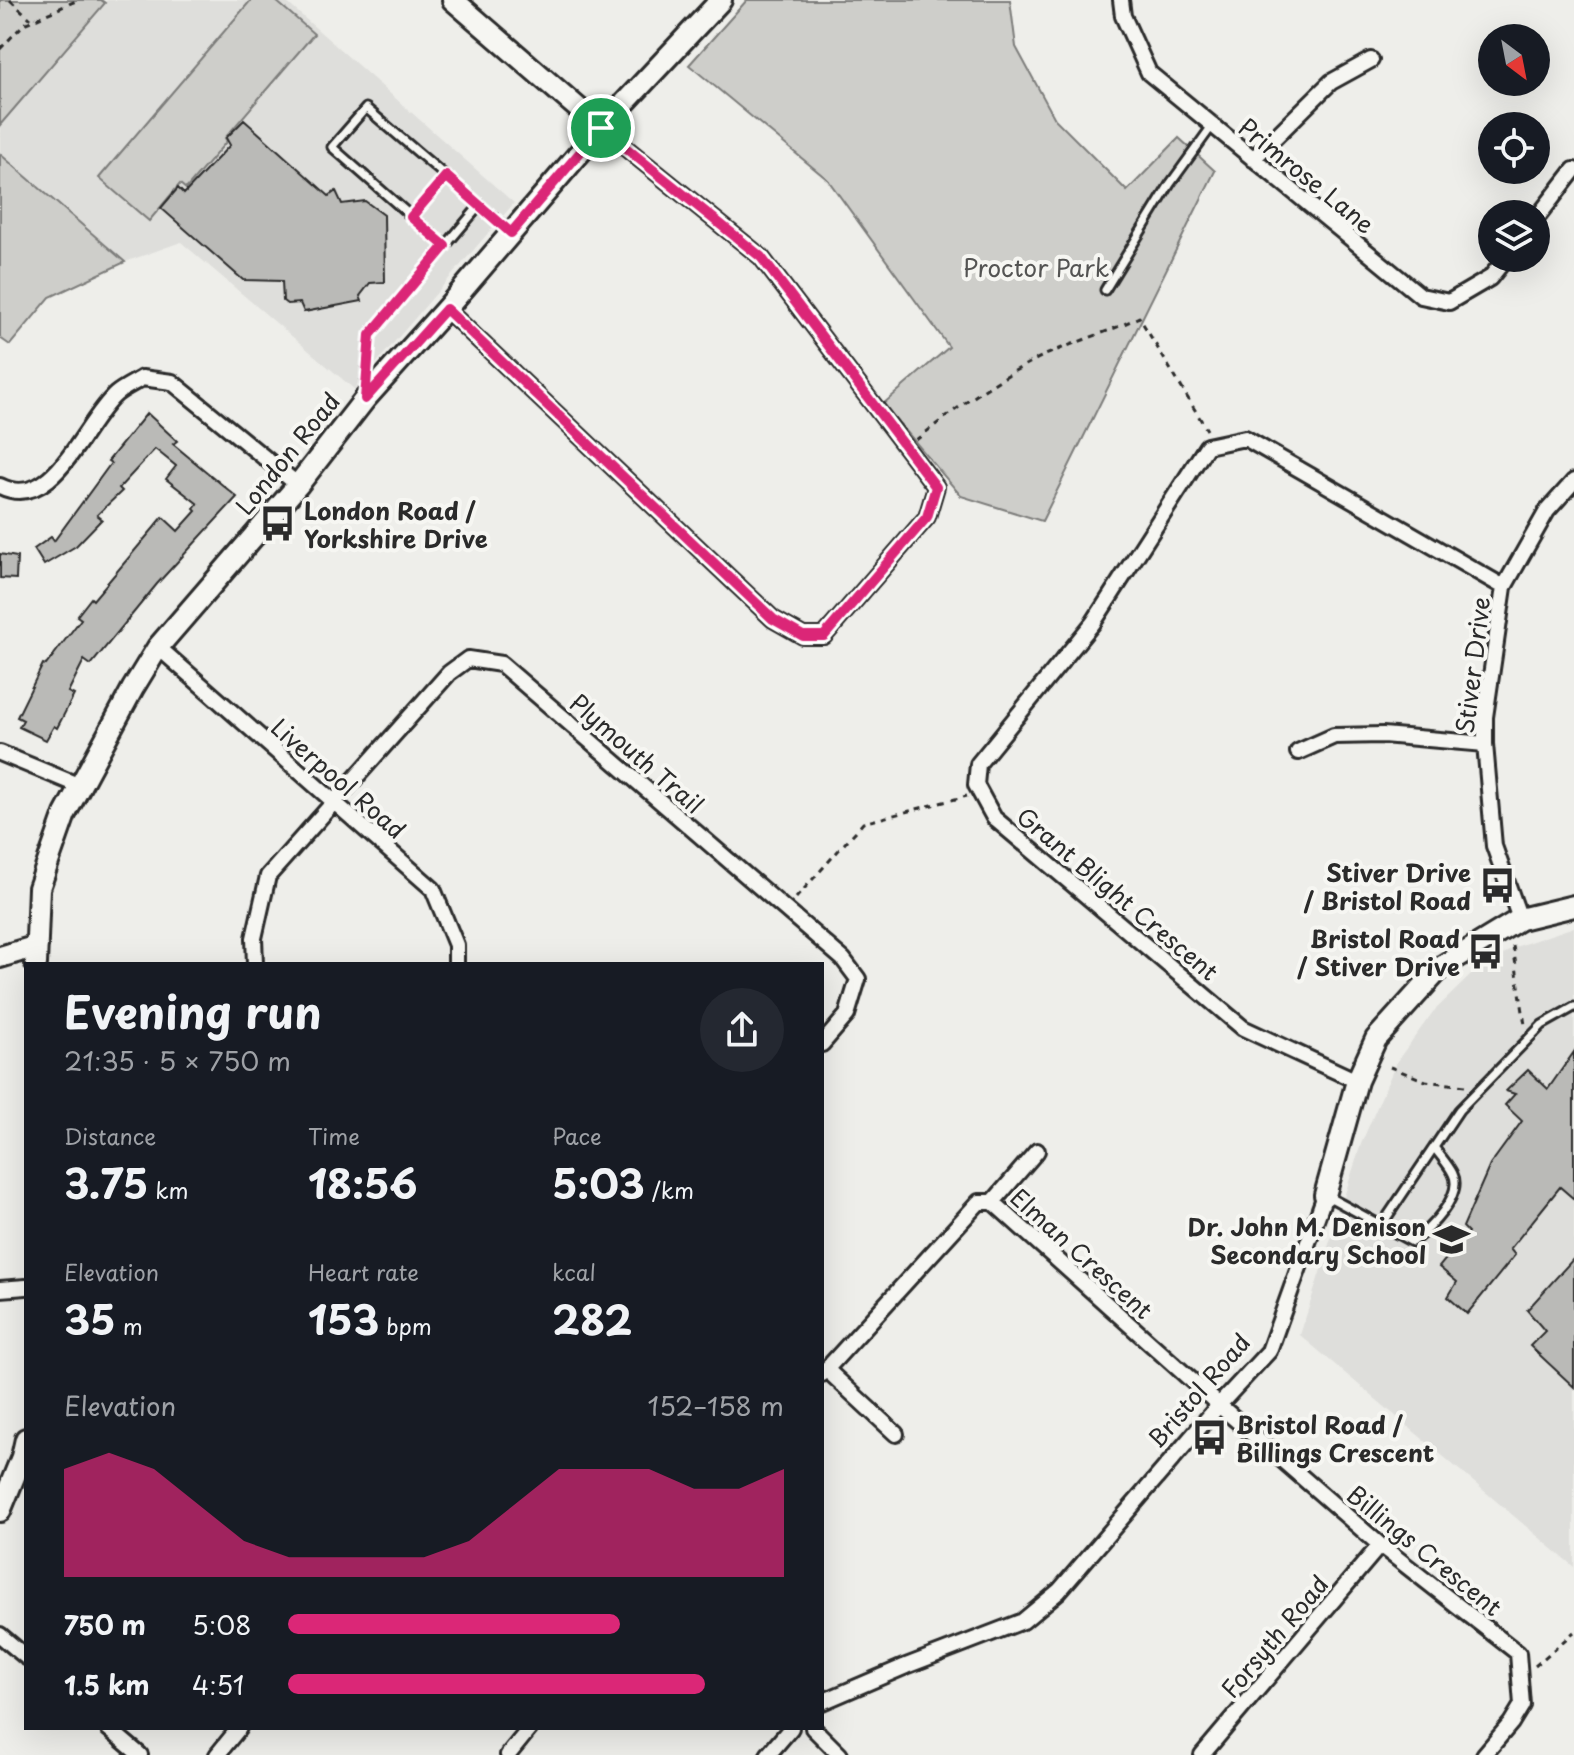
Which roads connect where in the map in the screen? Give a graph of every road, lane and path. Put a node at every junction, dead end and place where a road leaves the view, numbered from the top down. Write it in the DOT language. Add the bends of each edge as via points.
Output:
graph roads {
  1 [pos="10,0"];
  2 [pos="78,0"];
  3 [pos="453,0"];
  4 [pos="721,0"];
  5 [pos="1121,0"];
  6 [pos="32,20"];
  7 [pos="0,49"];
  8 [pos="1371,60"];
  9 [pos="1212,126"];
  10 [pos="601,128"];
  11 [pos="1253,159"];
  12 [pos="1574,170"];
  13 [pos="446,176"];
  14 [pos="1550,201"];
  15 [pos="480,205"];
  16 [pos="411,217"];
  17 [pos="511,233"];
  18 [pos="445,246"];
  19 [pos="1495,272"];
  20 [pos="1105,290"];
  21 [pos="446,309"];
  22 [pos="365,399"];
  23 [pos="1215,444"];
  24 [pos="905,449"];
  25 [pos="1574,481"];
  26 [pos="298,485"];
  27 [pos="0,486"];
  28 [pos="1504,587"];
  29 [pos="158,647"];
  30 [pos="1485,744"];
  31 [pos="1298,752"];
  32 [pos="0,753"];
  33 [pos="80,786"];
  34 [pos="980,793"];
  35 [pos="335,803"];
  36 [pos="1574,906"];
  37 [pos="786,910"];
  38 [pos="1520,919"];
  39 [pos="1513,946"];
  40 [pos="37,955"];
  41 [pos="0,957"];
  42 [pos="255,962"];
  43 [pos="456,962"];
  44 [pos="1574,1007"];
  45 [pos="1527,1040"];
  46 [pos="824,1042"];
  47 [pos="1390,1067"];
  48 [pos="1357,1081"];
  49 [pos="1481,1088"];
  50 [pos="1434,1147"];
  51 [pos="1037,1151"];
  52 [pos="1325,1195"];
  53 [pos="993,1202"];
  54 [pos="1381,1226"];
  55 [pos="24,1287"];
  56 [pos="0,1289"];
  57 [pos="824,1372"];
  58 [pos="1219,1405"];
  59 [pos="896,1434"];
  60 [pos="24,1448"];
  61 [pos="0,1511"];
  62 [pos="1380,1545"];
  63 [pos="1574,1632"];
  64 [pos="0,1635"];
  65 [pos="24,1655"];
  66 [pos="1520,1680"];
  67 [pos="824,1701"];
  68 [pos="110,1730"];
  69 [pos="237,1730"];
  70 [pos="528,1730"];
  71 [pos="789,1730"];
  72 [pos="815,1730"];
  73 [pos="140,1755"];
  74 [pos="217,1755"];
  75 [pos="508,1755"];
  76 [pos="768,1755"];
  77 [pos="840,1755"];
  78 [pos="1202,1755"];
  79 [pos="1484,1755"];
  1 -- 6 [label="path"];
  2 -- 6 [label="path"];
  3 -- 10 [label="street"];
  4 -- 10 [label="street, London Road"];
  5 -- 9 [label="street, Primrose Lane" via="1149,73"];
  6 -- 7 [label="path"];
  8 -- 11 [label="street" via="1331,82"];
  9 -- 11 [label="street, Primrose Lane"];
  9 -- 20 [label="lane"];
  10 -- 17 [label="street, London Road"];
  10 -- 24 [label="street" via="761,257"];
  11 -- 19 [label="street, Primrose Lane" via="1421,296 1449,302"];
  12 -- 14 [label="street"];
  13 -- 15 [label="lane"];
  13 -- 16 [label="lane"];
  13 -- 16 [label="lane" via="366,108 340,137 332,147"];
  15 -- 17 [label="lane"];
  15 -- 18 [label="lane"];
  16 -- 18 [label="lane"];
  17 -- 21 [label="street, London Road"];
  18 -- 22 [label="lane" via="370,335"];
  21 -- 22 [label="street, London Road"];
  21 -- 24 [label="street" via="773,619 803,636 824,636 927,517 936,487"];
  22 -- 26 [label="street, London Road"];
  23 -- 24 [label="path" via="1139,317 1038,359 967,400"];
  23 -- 28 [label="street" via="1245,438"];
  23 -- 34 [label="street" via="1207,446 1093,623 978,764"];
  25 -- 28 [label="street, Stiver Drive" via="1547,511"];
  26 -- 27 [label="street" via="172,382 142,378 115,395 52,477 32,492"];
  26 -- 29 [label="street, London Road"];
  28 -- 30 [label="street, Stiver Drive"];
  29 -- 33 [label="street, London Road"];
  29 -- 35 [label="street, Liverpool Road"];
  30 -- 31 [label="street" via="1334,736"];
  30 -- 38 [label="street, Stiver Drive" via="1494,846"];
  32 -- 33 [label="street"];
  33 -- 40 [label="street, London Road" via="39,888"];
  34 -- 37 [label="path" via="863,823"];
  34 -- 48 [label="street, Grant Blight Crescent" via="994,818 1243,1028"];
  35 -- 37 [label="street, Plymouth Trail" via="449,673 468,659 501,664"];
  35 -- 42 [label="street, Plymouth Trail" via="268,876 254,938"];
  35 -- 43 [label="street, Liverpool Road" via="433,889 456,945"];
  36 -- 38 [label="street, Bristol Road"];
  37 -- 46 [label="street, Plymouth Trail" via="843,959 858,979 847,1015"];
  38 -- 48 [label="street, Bristol Road" via="1441,967 1376,1039"];
  39 -- 45 [label="path"];
  40 -- 41 [label="street"];
  44 -- 45 [label="lane"];
  45 -- 49 [label="lane"];
  47 -- 49 [label="path" via="1426,1081"];
  48 -- 52 [label="street, Bristol Road"];
  49 -- 50 [label="lane"];
  50 -- 54 [label="lane"];
  50 -- 54 [label="lane" via="1455,1177 1454,1194 1412,1242"];
  51 -- 53 [label="street"];
  52 -- 54 [label="lane"];
  52 -- 58 [label="street, Bristol Road" via="1269,1351"];
  53 -- 57 [label="street, Elman Crescent" via="979,1202"];
  53 -- 58 [label="street, Elman Crescent"];
  55 -- 56 [label="street"];
  57 -- 59 [label="street"];
  58 -- 62 [label="street, Billings Crescent"];
  58 -- 67 [label="street, Bristol Road" via="1059,1591 1023,1621"];
  60 -- 61 [label="street"];
  62 -- 66 [label="street, Billings Crescent" via="1518,1653"];
  62 -- 78 [label="street, Forsyth Road"];
  63 -- 66 [label="path"];
  64 -- 65 [label="street"];
  66 -- 79 [label="street, Billings Crescent" via="1522,1705"];
  68 -- 73 [label="street"];
  69 -- 74 [label="street"];
  70 -- 75 [label="street"];
  71 -- 76 [label="street"];
  72 -- 77 [label="street"];
}
